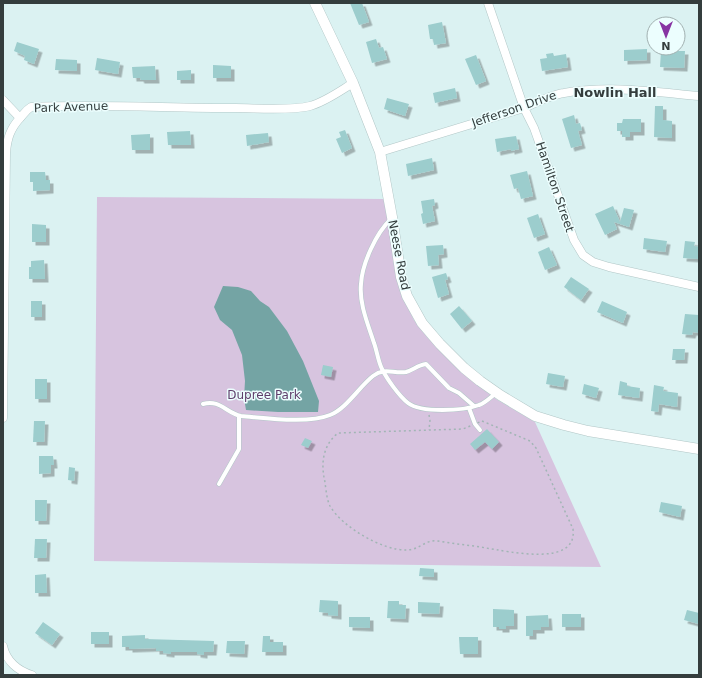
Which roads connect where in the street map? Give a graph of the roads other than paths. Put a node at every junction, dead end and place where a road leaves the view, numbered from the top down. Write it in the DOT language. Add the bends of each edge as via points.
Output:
graph roads {
  1 [pos="315,3"];
  2 [pos="488,3"];
  3 [pos="353,83"];
  4 [pos="699,96"];
  5 [pos="3,100"];
  6 [pos="524,108"];
  7 [pos="20,118"];
  8 [pos="380,152"];
  9 [pos="392,218"];
  10 [pos="699,287"];
  11 [pos="383,371"];
  12 [pos="496,392"];
  13 [pos="203,404"];
  14 [pos="471,407"];
  15 [pos="239,416"];
  16 [pos="3,418"];
  17 [pos="480,430"];
  18 [pos="699,449"];
  19 [pos="220,484"];
  20 [pos="3,646"];
  21 [pos="17,673"];
  22 [pos="32,675"];
  1 -- 3 [label="street, Neese Road"];
  2 -- 6 [label="street, Hamilton Street"];
  3 -- 7 [label="street, Park Avenue" via="324,101 292,108 78,105 31,107"];
  3 -- 8 [label="street, Neese Road"];
  4 -- 6 [label="street, Jefferson Drive" via="601,89 564,93"];
  5 -- 7 [label="street"];
  6 -- 8 [label="street, Jefferson Drive"];
  6 -- 10 [label="street, Hamilton Street" via="537,135 574,240 583,255 593,262 609,267"];
  7 -- 16 [label="street, Park Avenue" via="9,133 6,153"];
  8 -- 9 [label="street, Neese Road"];
  9 -- 11 [label="lane" via="381,230 368,255 361,284 361,300"];
  9 -- 12 [label="street, Neese Road" via="401,277 407,296 422,323 464,368"];
  11 -- 14 [label="lane" via="407,402 414,406 427,409"];
  11 -- 14 [label="lane" via="407,372 426,364"];
  11 -- 15 [label="lane" via="374,375 331,415 306,419"];
  12 -- 14 [label="lane" via="480,405"];
  12 -- 18 [label="street, Neese Road" via="535,416 564,426"];
  13 -- 15 [label="lane" via="216,403"];
  14 -- 17 [label="lane" via="475,424"];
  15 -- 19 [label="lane" via="240,449"];
  20 -- 21 [label="street"];
  21 -- 22 [label="street"];
}
